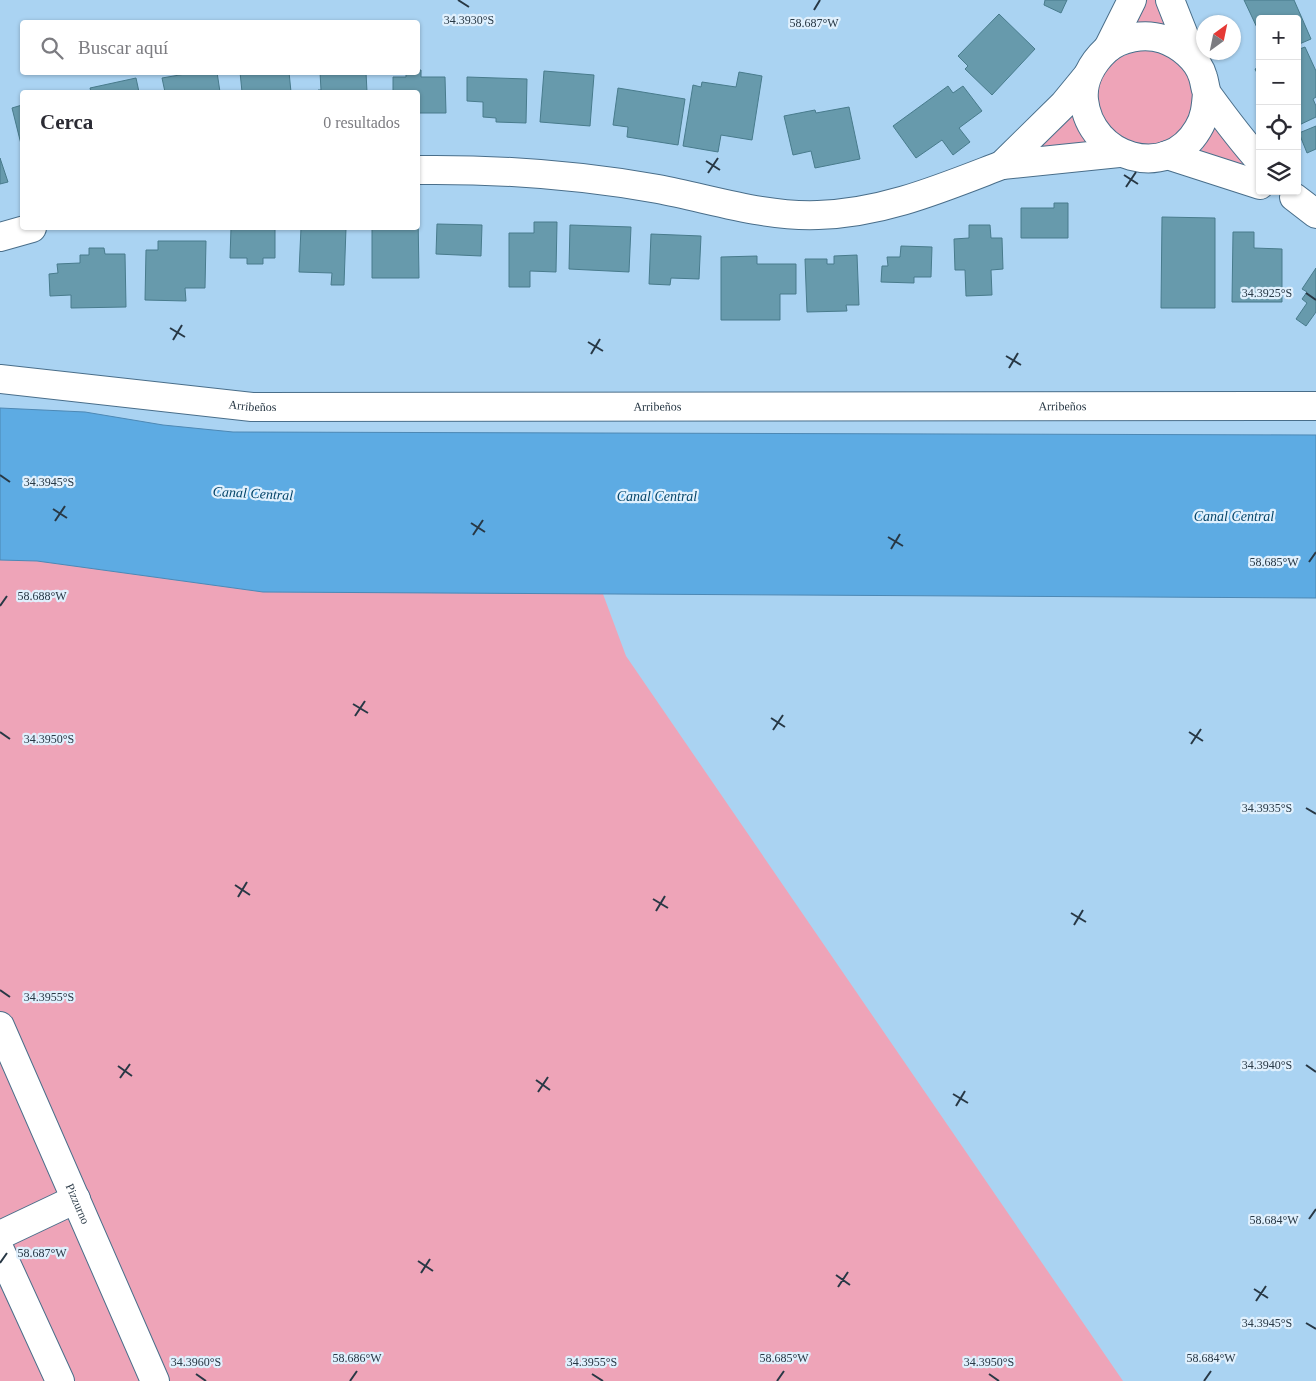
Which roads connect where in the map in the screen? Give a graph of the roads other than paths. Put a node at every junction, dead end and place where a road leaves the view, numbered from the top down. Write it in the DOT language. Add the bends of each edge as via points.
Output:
graph roads {
  1 [pos="1132,0"];
  2 [pos="1170,0"];
  3 [pos="1108,48"];
  4 [pos="1193,58"];
  5 [pos="1087,76"];
  6 [pos="1207,93"];
  7 [pos="1120,153"];
  8 [pos="1167,155"];
  9 [pos="1256,156"];
  10 [pos="1002,165"];
  11 [pos="420,170"];
  12 [pos="1256,184"];
  13 [pos="1289,195"];
  14 [pos="1316,214"];
  15 [pos="25,230"];
  16 [pos="0,237"];
  17 [pos="0,379"];
  18 [pos="1316,406"];
  19 [pos="0,1026"];
  20 [pos="76,1199"];
  21 [pos="0,1235"];
  22 [pos="0,1250"];
  23 [pos="60,1381"];
  24 [pos="156,1381"];
  1 -- 3 [label="street"];
  2 -- 4 [label="street"];
  3 -- 4 [label="street" via="1124,39 1162,38"];
  3 -- 5 [label="street" via="1095,60"];
  4 -- 6 [label="street"];
  5 -- 7 [label="street" via="1085,103 1093,129 1104,143"];
  5 -- 10 [label="street" via="1064,104"];
  6 -- 8 [label="street" via="1205,112 1198,130 1184,145"];
  6 -- 9 [label="street"];
  7 -- 8 [label="street" via="1152,159"];
  7 -- 10 [label="street"];
  8 -- 12 [label="street"];
  10 -- 11 [label="street" via="907,201 876,209 817,215 782,214 657,189 570,177 472,169"];
  13 -- 14 [label="street"];
  15 -- 16 [label="street"];
  17 -- 18 [label="street, Arribeños" via="252,407"];
  19 -- 20 [label="street, Pizzurno"];
  20 -- 21 [label="street"];
  20 -- 24 [label="street, Pizzurno"];
  22 -- 23 [label="street"];
}
